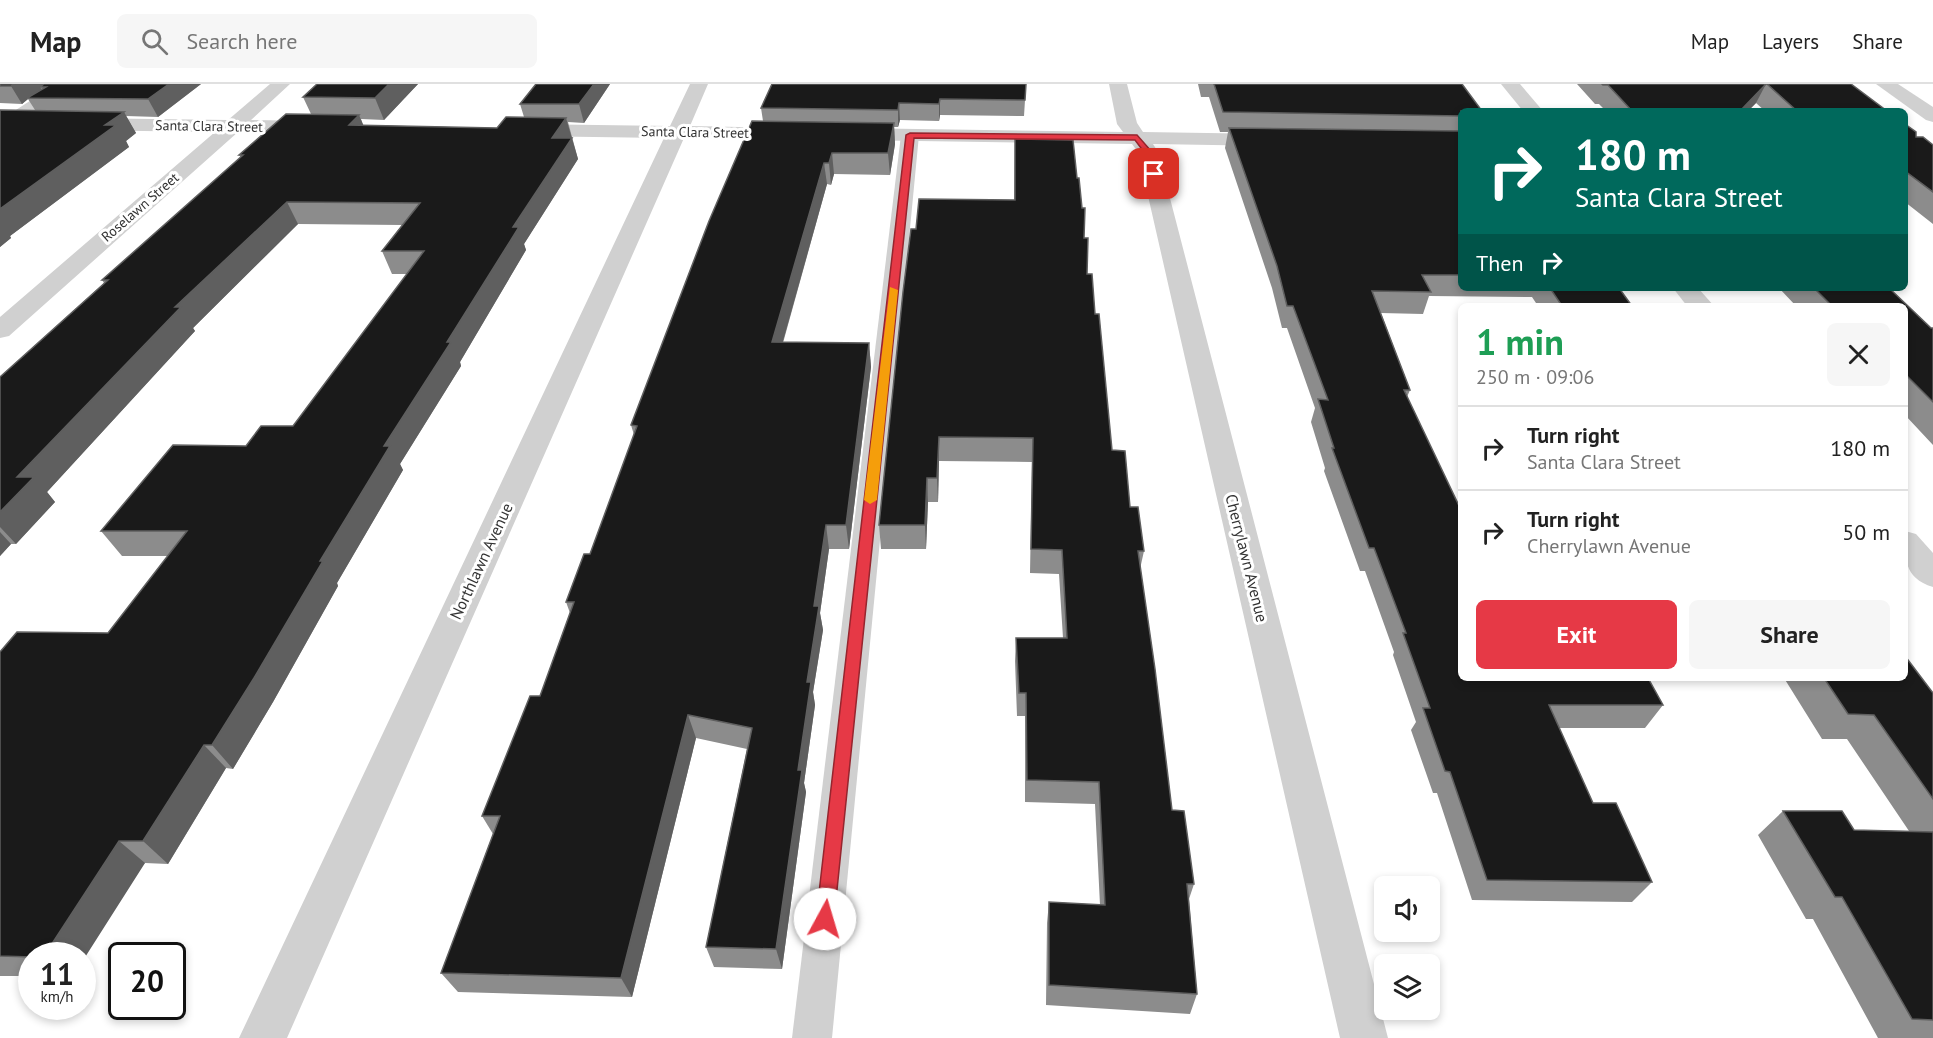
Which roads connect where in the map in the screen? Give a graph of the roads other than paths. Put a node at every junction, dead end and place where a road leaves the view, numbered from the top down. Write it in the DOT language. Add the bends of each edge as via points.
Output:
graph roads {
  1 [pos="67,84"];
  2 [pos="281,84"];
  3 [pos="699,84"];
  4 [pos="1118,84"];
  5 [pos="1509,84"];
  6 [pos="1885,84"];
  7 [pos="1530,108"];
  8 [pos="1933,116"];
  9 [pos="4,123"];
  10 [pos="233,126"];
  11 [pos="338,128"];
  12 [pos="502,130"];
  13 [pos="677,132"];
  14 [pos="805,134"];
  15 [pos="828,134"];
  16 [pos="910,135"];
  17 [pos="1137,138"];
  18 [pos="1294,140"];
  19 [pos="1688,291"];
  20 [pos="1698,303"];
  21 [pos="0,330"];
  22 [pos="1908,546"];
  23 [pos="1933,575"];
  24 [pos="263,1038"];
  25 [pos="812,1038"];
  26 [pos="1364,1038"];
  1 -- 9 [label="lane"];
  2 -- 10 [label="street, Roselawn Street"];
  3 -- 13 [label="street, Northlawn Avenue"];
  4 -- 17 [label="street, Cherrylawn Avenue" via="1127,124"];
  5 -- 7 [label="street"];
  6 -- 8 [label="street"];
  9 -- 10 [label="street, Santa Clara Street"];
  10 -- 11 [label="street, Santa Clara Street"];
  10 -- 21 [label="street, Roselawn Street"];
  12 -- 13 [label="street, Santa Clara Street"];
  13 -- 14 [label="street, Santa Clara Street"];
  13 -- 24 [label="street, Northlawn Avenue"];
  15 -- 16 [label="street"];
  16 -- 17 [label="street"];
  16 -- 25 [label="lane"];
  17 -- 18 [label="street"];
  17 -- 26 [label="street, Cherrylawn Avenue" via="1148,152"];
  19 -- 20 [label="street"];
  22 -- 23 [label="street"];
}
